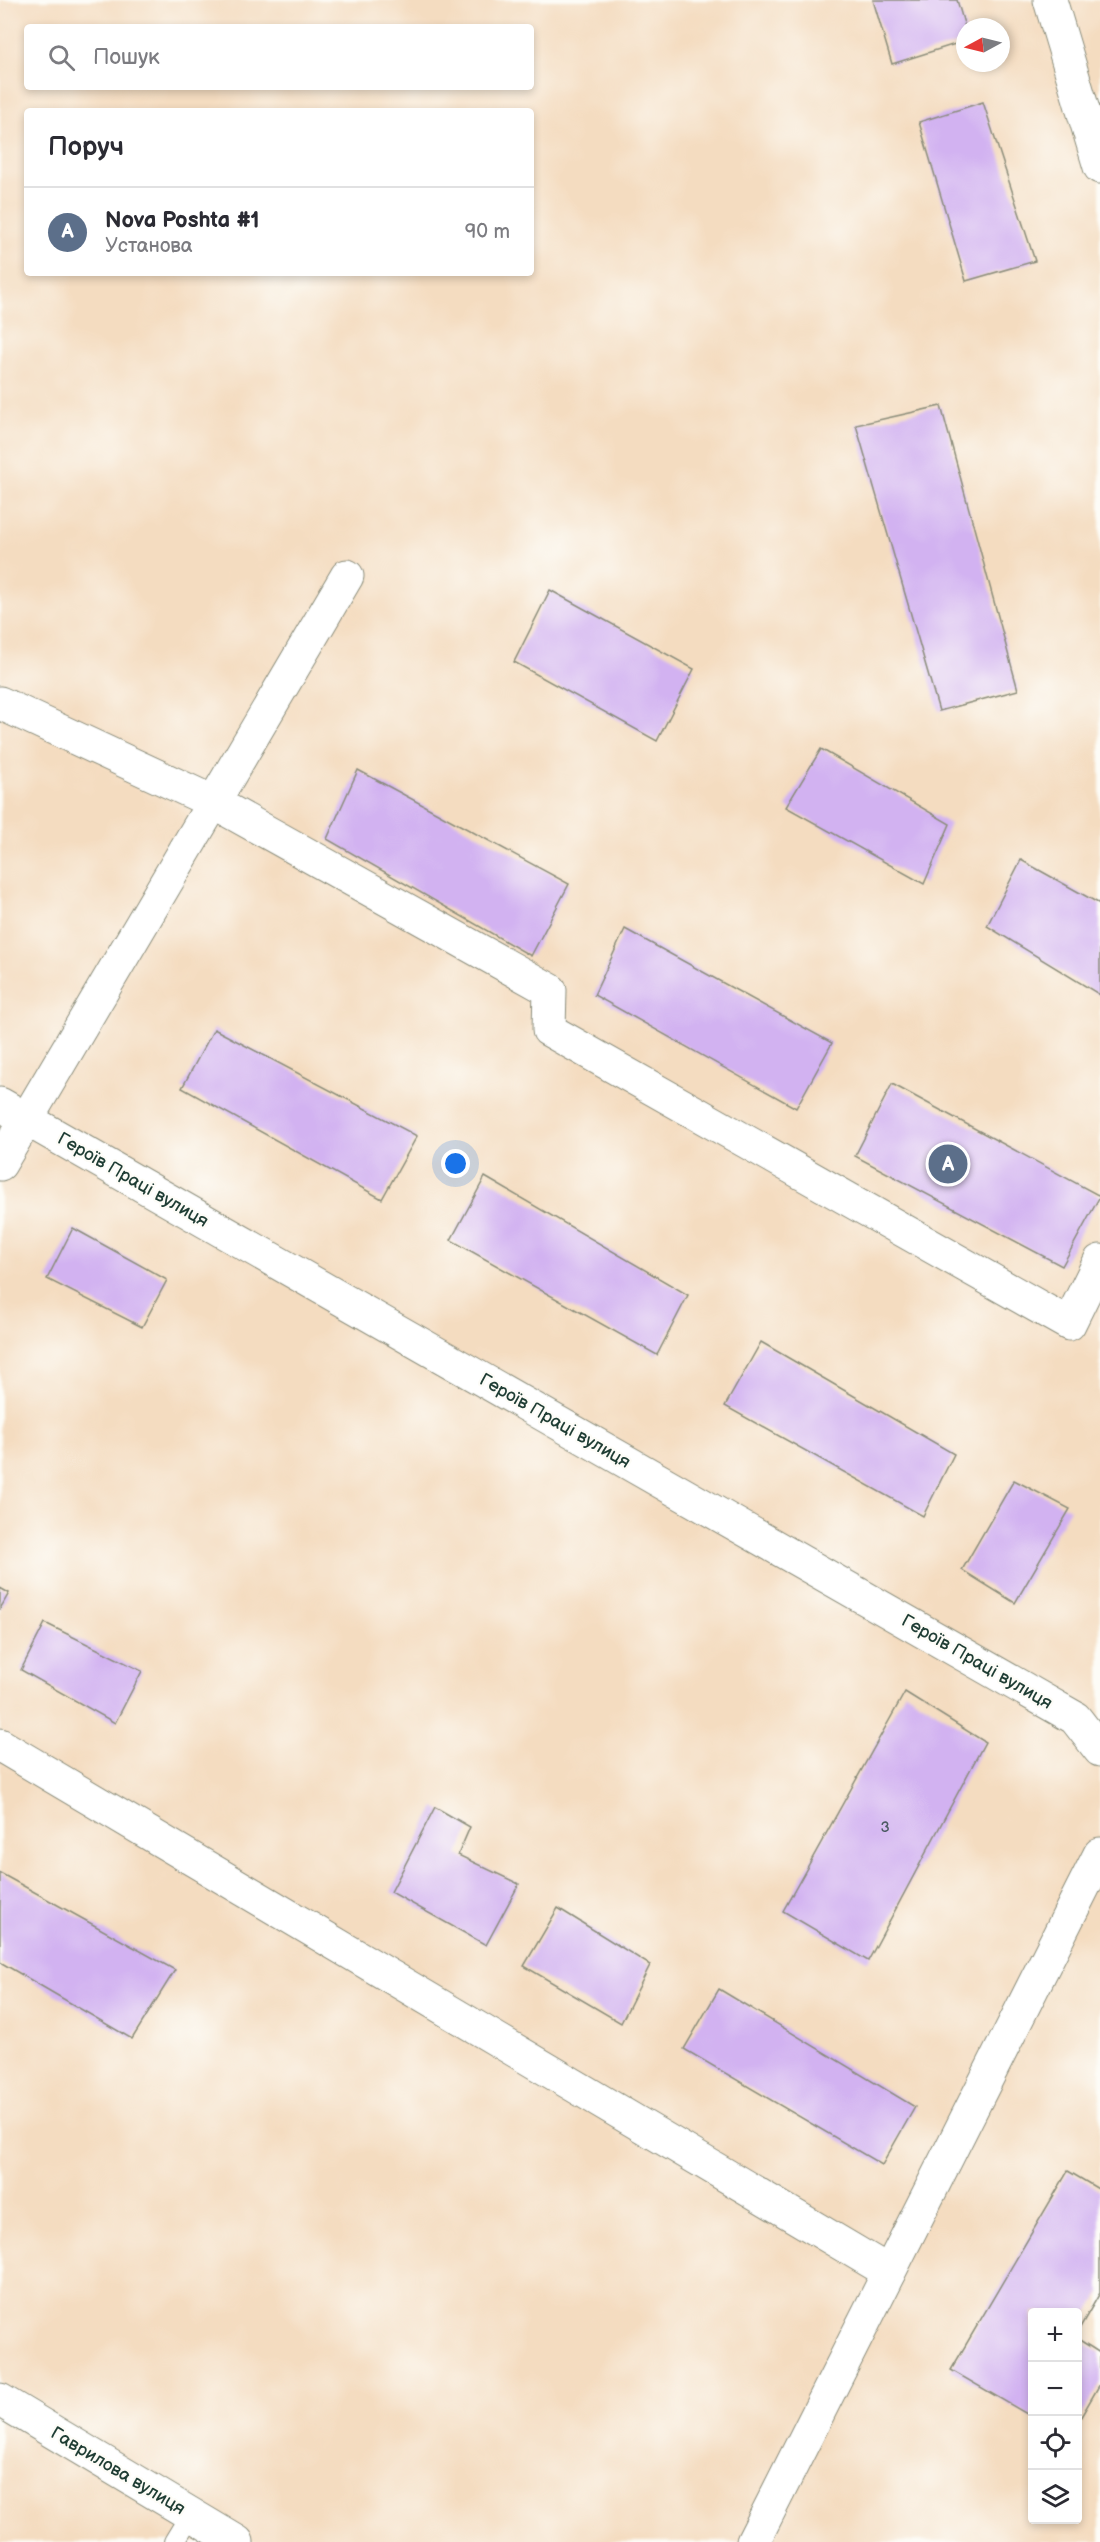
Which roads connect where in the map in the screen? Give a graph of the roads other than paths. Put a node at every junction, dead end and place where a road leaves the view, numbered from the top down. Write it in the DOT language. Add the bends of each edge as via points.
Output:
graph roads {
  1 [pos="1050,0"];
  2 [pos="1100,167"];
  3 [pos="347,576"];
  4 [pos="0,704"];
  5 [pos="213,802"];
  6 [pos="13,1111"];
  7 [pos="0,1164"];
  8 [pos="1100,1261"];
  9 [pos="0,1745"];
  10 [pos="1100,1750"];
  11 [pos="1100,1854"];
  12 [pos="889,2272"];
  13 [pos="0,2400"];
  14 [pos="191,2514"];
  15 [pos="174,2542"];
  16 [pos="237,2542"];
  17 [pos="753,2542"];
  1 -- 2 [label="street"];
  3 -- 5 [label="street"];
  4 -- 5 [label="street"];
  5 -- 6 [label="street"];
  5 -- 8 [label="street" via="550,990 549,1030 1069,1323"];
  6 -- 7 [label="street"];
  6 -- 10 [label="street, Героїв Праці вулиця" via="1075,1718"];
  9 -- 12 [label="street"];
  11 -- 12 [label="street"];
  12 -- 17 [label="street"];
  13 -- 14 [label="street, Гаврилова вулиця"];
  14 -- 15 [label="lane"];
  14 -- 16 [label="street, Гаврилова вулиця"];
}
